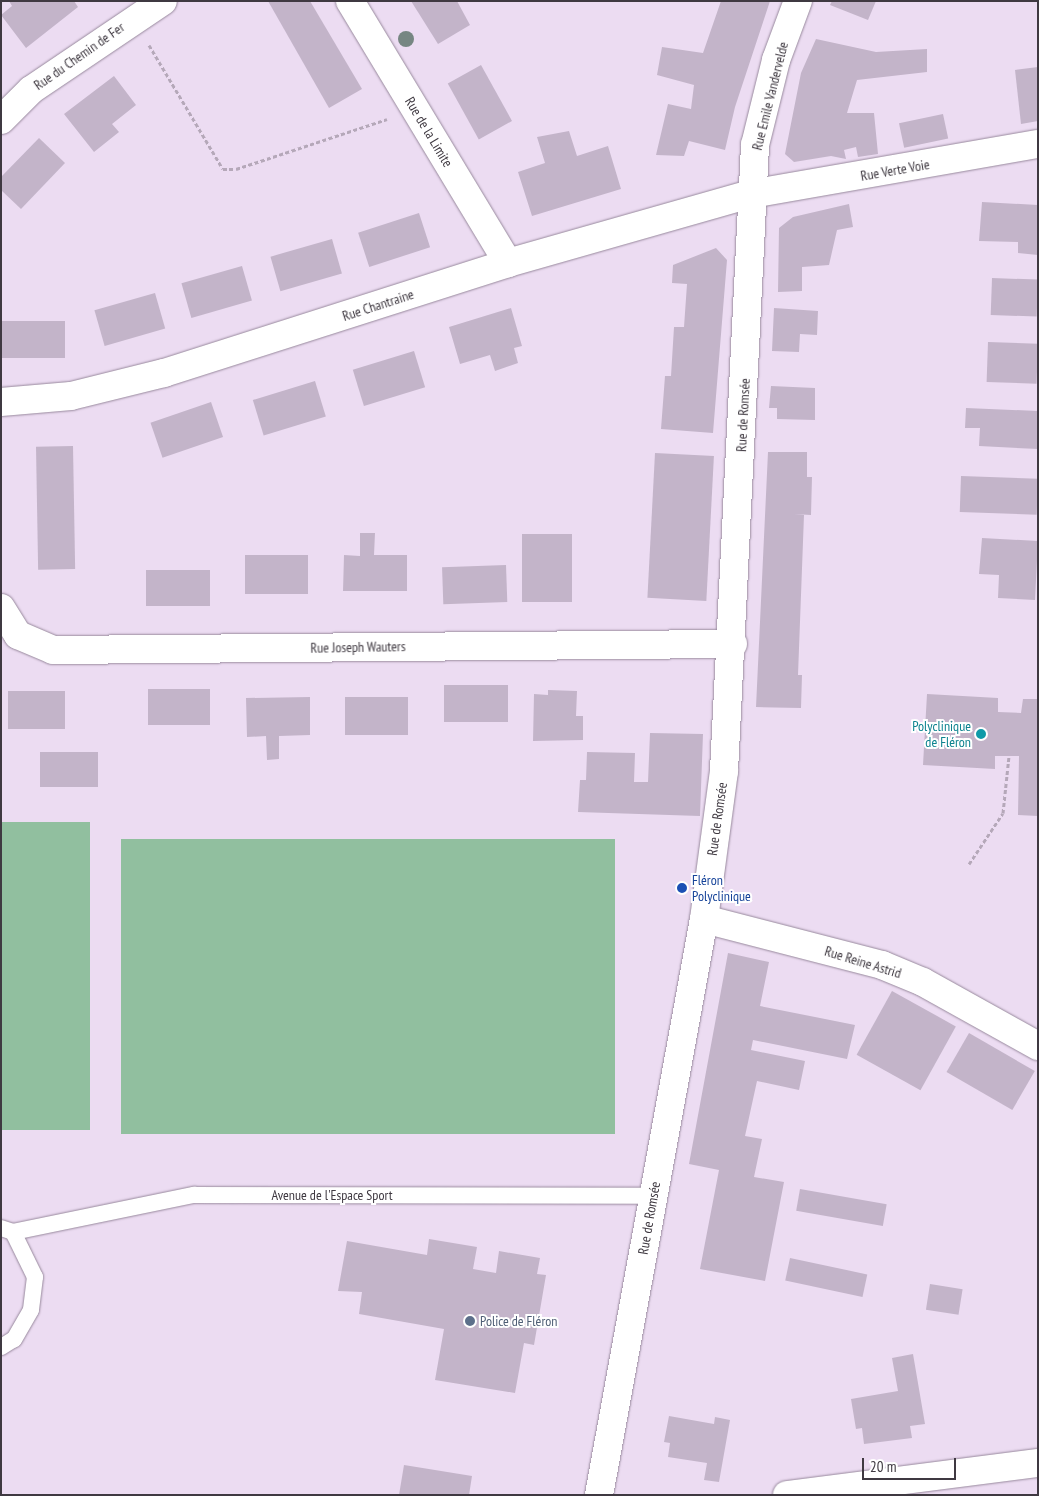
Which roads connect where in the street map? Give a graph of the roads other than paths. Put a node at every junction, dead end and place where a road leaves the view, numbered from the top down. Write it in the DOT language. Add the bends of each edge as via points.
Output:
graph roads {
  1 [pos="163,1"];
  2 [pos="350,1"];
  3 [pos="798,1"];
  4 [pos="1,120"];
  5 [pos="1038,144"];
  6 [pos="751,194"];
  7 [pos="508,263"];
  8 [pos="1,402"];
  9 [pos="1,608"];
  10 [pos="733,644"];
  11 [pos="704,919"];
  12 [pos="1038,1046"];
  13 [pos="653,1196"];
  14 [pos="7,1230"];
  15 [pos="1,1347"];
  16 [pos="1038,1463"];
  17 [pos="599,1495"];
  18 [pos="787,1495"];
  1 -- 4 [label="street, Rue du Chemin de Fer" via="31,90"];
  2 -- 7 [label="street, Rue de la Limite"];
  3 -- 6 [label="street, Rue Emile Vandervelde" via="776,60 757,136"];
  5 -- 6 [label="street, Rue Verte Voie"];
  6 -- 7 [label="street, Rue Chantraine"];
  6 -- 10 [label="street, Rue de Romsée"];
  7 -- 8 [label="street, Rue Chantraine" via="164,373 71,396"];
  9 -- 10 [label="street, Rue Joseph Wauters" via="18,635 53,650"];
  10 -- 11 [label="street, Rue de Romsée" via="724,771"];
  11 -- 12 [label="street, Rue Reine Astrid" via="882,965 923,982"];
  11 -- 13 [label="street, Rue de Romsée"];
  13 -- 14 [label="lane, Avenue de l'Espace Sport" via="194,1195"];
  13 -- 17 [label="street, Rue de Romsée"];
  14 -- 15 [label="lane" via="35,1277 31,1310 14,1339"];
  16 -- 18 [label="street"];
}
